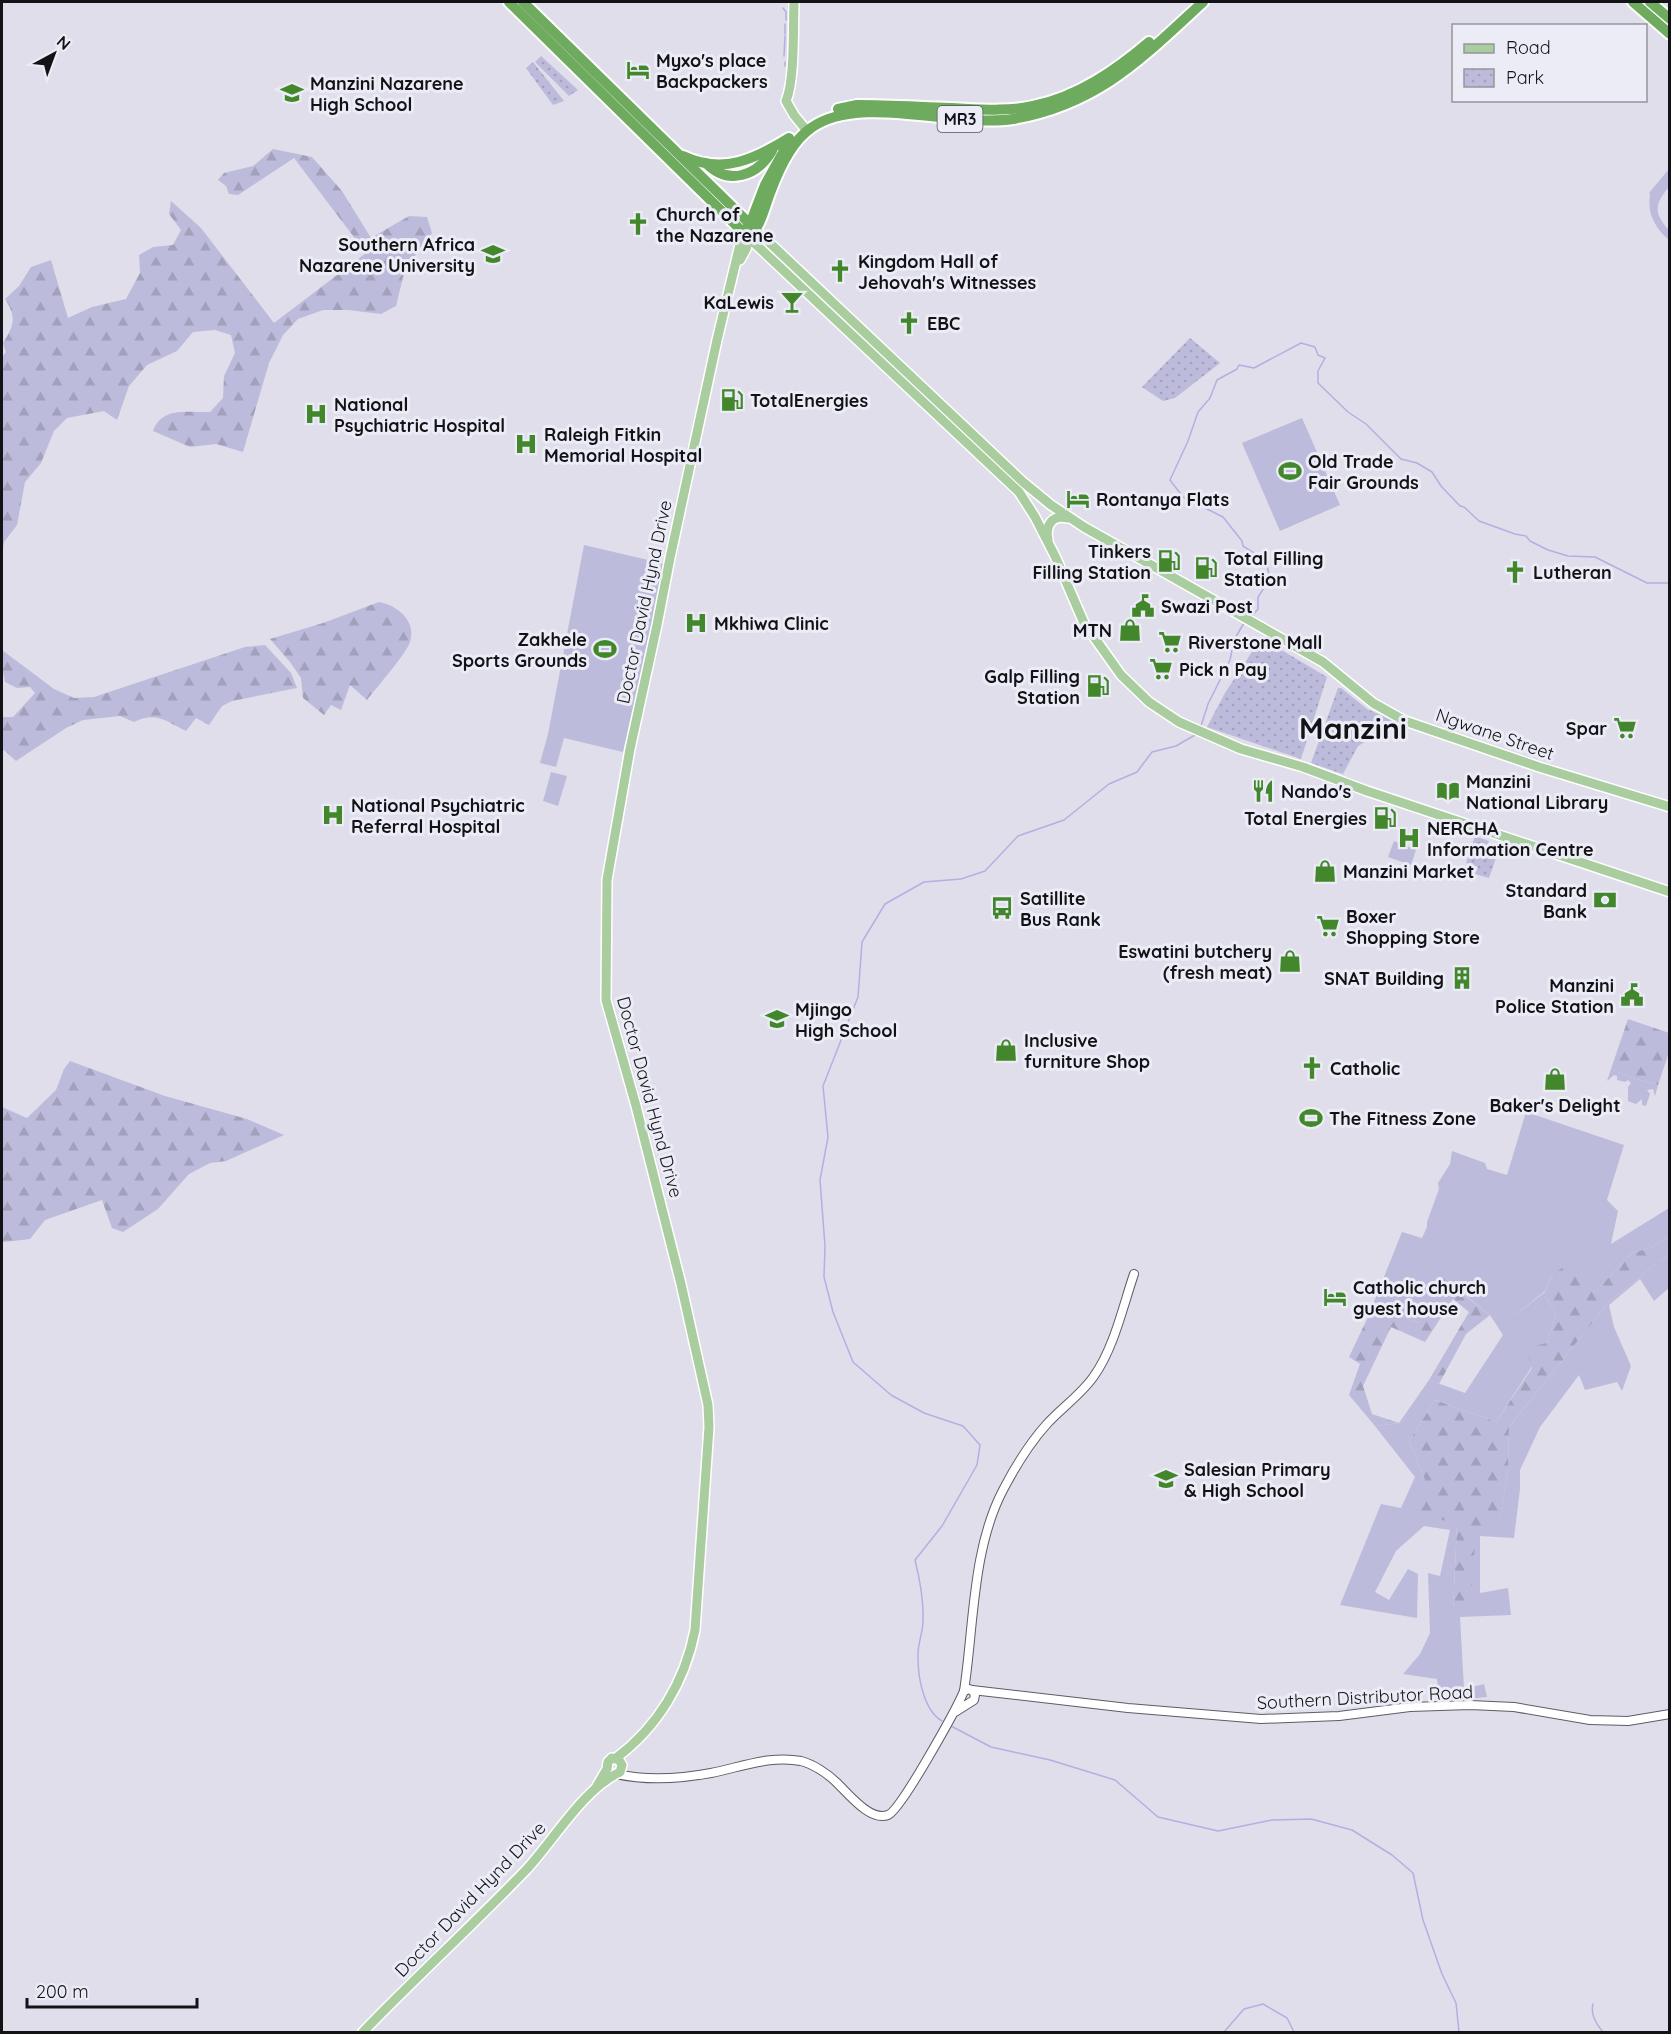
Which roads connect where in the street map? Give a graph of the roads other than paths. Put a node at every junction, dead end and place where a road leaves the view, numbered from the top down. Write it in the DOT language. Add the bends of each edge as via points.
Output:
graph roads {
  1 [pos="509,2"];
  2 [pos="523,2"];
  3 [pos="794,2"];
  4 [pos="1193,2"];
  5 [pos="1203,2"];
  6 [pos="1633,2"];
  7 [pos="1650,2"];
  8 [pos="1670,19"];
  9 [pos="1670,34"];
  10 [pos="805,128"];
  11 [pos="792,137"];
  12 [pos="678,153"];
  13 [pos="750,231"];
  14 [pos="1084,527"];
  15 [pos="1054,556"];
  16 [pos="1670,807"];
  17 [pos="1670,892"];
  18 [pos="1134,1274"];
  19 [pos="969,1694"];
  20 [pos="1670,1714"];
  21 [pos="616,1768"];
  22 [pos="363,2032"];
  1 -- 13 [label="highway"];
  2 -- 12 [label="highway"];
  3 -- 10 [label="main road" via="786,101"];
  4 -- 10 [label="highway, MR3" via="1114,70 1045,102 993,109 857,105 821,115"];
  5 -- 10 [label="highway, MR3" via="1117,77 1049,110 990,121 856,113"];
  6 -- 9 [label="highway"];
  7 -- 8 [label="highway"];
  10 -- 11 [label="highway, MR3"];
  10 -- 13 [label="highway, MR3"];
  11 -- 12 [label="highway" via="753,159 733,163 706,162"];
  11 -- 13 [label="highway, MR3" via="765,184"];
  12 -- 13 [label="highway"];
  13 -- 14 [label="main road" via="1023,482"];
  13 -- 15 [label="main road" via="1019,492"];
  13 -- 21 [label="main road, Doctor David Hynd Drive" via="717,340 630,749 607,880 606,1000 684,1295 710,1426 696,1630 690,1655 665,1708"];
  14 -- 15 [label="main road" via="1065,517 1052,521 1047,537"];
  14 -- 16 [label="main road, Ngwane Street" via="1323,662 1372,703 1405,722"];
  15 -- 17 [label="main road" via="1084,623 1121,675 1149,702 1179,722 1241,749"];
  18 -- 19 [label="street" via="1095,1375 1046,1425 1002,1491 977,1581 967,1673"];
  19 -- 20 [label="street, Southern Distributor Road" via="990,1691 1261,1719 1470,1705 1514,1707 1590,1720 1628,1721"];
  19 -- 21 [label="street" via="896,1808 887,1815 871,1813 817,1768 782,1758 667,1778 637,1778"];
  21 -- 22 [label="main road, Doctor David Hynd Drive" via="527,1869"];
}
